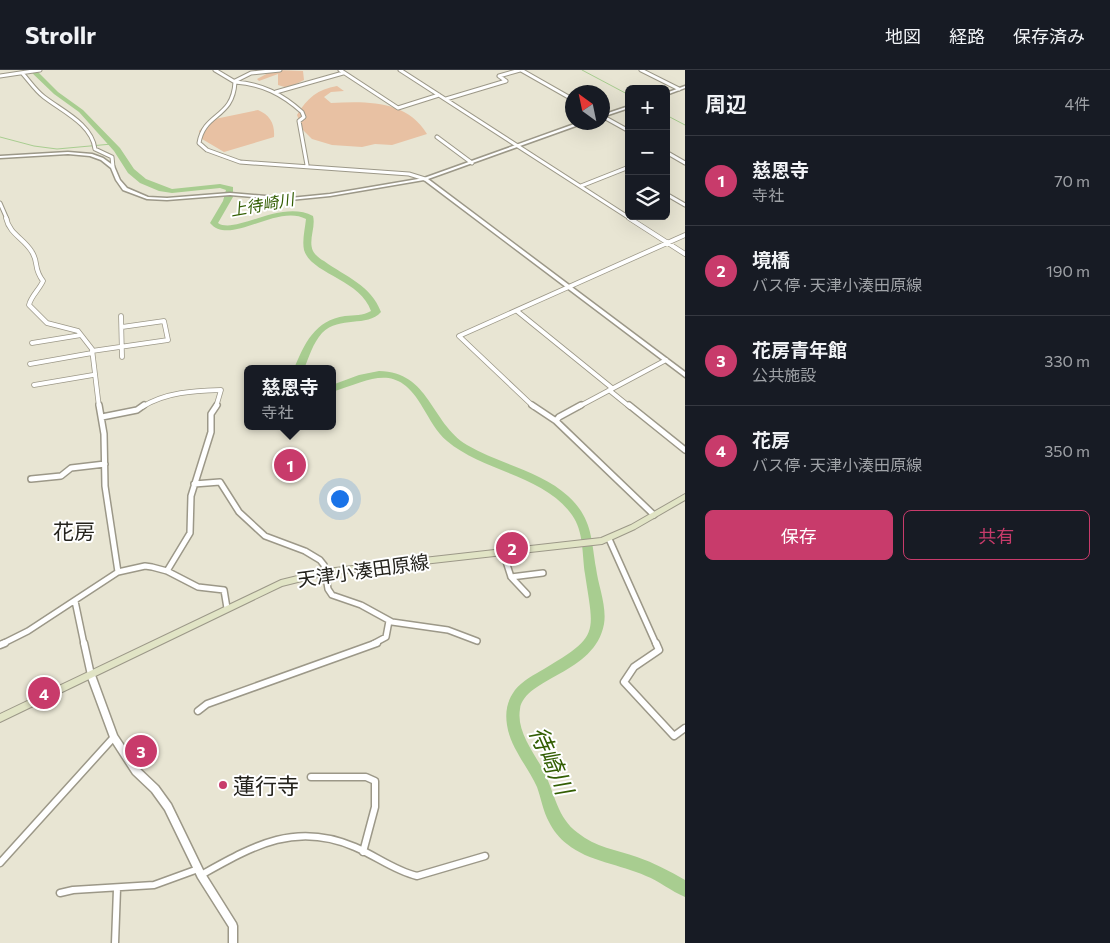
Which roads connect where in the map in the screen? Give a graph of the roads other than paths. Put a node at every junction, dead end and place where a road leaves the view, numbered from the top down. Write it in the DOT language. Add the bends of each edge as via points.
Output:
graph roads {
  1 [pos="40,70"];
  2 [pos="215,70"];
  3 [pos="280,70"];
  4 [pos="400,70"];
  5 [pos="520,70"];
  6 [pos="641,70"];
  7 [pos="341,71"];
  8 [pos="23,74"];
  9 [pos="0,76"];
  10 [pos="235,82"];
  11 [pos="685,87"];
  12 [pos="679,89"];
  13 [pos="276,92"];
  14 [pos="670,92"];
  15 [pos="439,95"];
  16 [pos="565,95"];
  17 [pos="446,99"];
  18 [pos="625,108"];
  19 [pos="610,114"];
  20 [pos="610,120"];
  21 [pos="565,129"];
  22 [pos="627,130"];
  23 [pos="437,137"];
  24 [pos="518,147"];
  25 [pos="670,154"];
  26 [pos="0,157"];
  27 [pos="472,163"];
  28 [pos="685,163"];
  29 [pos="307,165"];
  30 [pos="113,167"];
  31 [pos="625,169"];
  32 [pos="425,179"];
  33 [pos="581,186"];
  34 [pos="670,196"];
  35 [pos="0,203"];
  36 [pos="685,205"];
  37 [pos="2,208"];
  38 [pos="685,234"];
  39 [pos="667,242"];
  40 [pos="685,254"];
  41 [pos="569,288"];
  42 [pos="517,310"];
  43 [pos="120,316"];
  44 [pos="122,327"];
  45 [pos="81,335"];
  46 [pos="32,343"];
  47 [pos="123,346"];
  48 [pos="92,352"];
  49 [pos="122,358"];
  50 [pos="666,360"];
  51 [pos="30,364"];
  52 [pos="685,374"];
  53 [pos="94,375"];
  54 [pos="34,385"];
  55 [pos="610,389"];
  56 [pos="102,417"];
  57 [pos="556,421"];
  58 [pos="685,450"];
  59 [pos="104,464"];
  60 [pos="31,480"];
  61 [pos="194,484"];
  62 [pos="685,497"];
  63 [pos="654,515"];
  64 [pos="609,539"];
  65 [pos="503,552"];
  66 [pos="118,572"];
  67 [pos="167,572"];
  68 [pos="326,572"];
  69 [pos="543,573"];
  70 [pos="511,577"];
  71 [pos="527,594"];
  72 [pos="75,601"];
  73 [pos="227,608"];
  74 [pos="389,621"];
  75 [pos="476,641"];
  76 [pos="0,645"];
  77 [pos="91,675"];
  78 [pos="198,711"];
  79 [pos="0,718"];
  80 [pos="685,728"];
  81 [pos="114,738"];
  82 [pos="311,777"];
  83 [pos="363,852"];
  84 [pos="485,856"];
  85 [pos="0,863"];
  86 [pos="200,872"];
  87 [pos="117,889"];
  88 [pos="60,893"];
  89 [pos="115,943"];
  90 [pos="234,943"];
  1 -- 8 [label="street"];
  2 -- 10 [label="street"];
  3 -- 10 [label="street" via="251,73"];
  4 -- 15 [label="street"];
  5 -- 16 [label="street"];
  5 -- 17 [label="street" via="499,76 506,81"];
  6 -- 12 [label="street"];
  7 -- 13 [label="street"];
  7 -- 15 [label="street" via="398,108"];
  8 -- 9 [label="street"];
  8 -- 30 [label="street" via="44,97 68,112 94,140 95,149 112,157"];
  10 -- 13 [label="street" via="257,84"];
  10 -- 29 [label="street" via="231,106 203,128 199,143 207,150 240,162"];
  11 -- 12 [label="street"];
  12 -- 14 [label="street"];
  13 -- 29 [label="street" via="304,115 298,121"];
  15 -- 17 [label="street"];
  17 -- 24 [label="street"];
  18 -- 19 [label="street"];
  20 -- 22 [label="street"];
  21 -- 24 [label="street"];
  23 -- 27 [label="street"];
  24 -- 27 [label="street"];
  24 -- 33 [label="street"];
  25 -- 28 [label="street"];
  26 -- 30 [label="street" via="68,152 90,155"];
  27 -- 32 [label="street"];
  29 -- 32 [label="street" via="409,174"];
  30 -- 32 [label="street" via="120,185 143,197 167,199 212,194 290,199 330,196"];
  31 -- 33 [label="street"];
  32 -- 41 [label="street"];
  33 -- 39 [label="street"];
  34 -- 36 [label="street"];
  35 -- 37 [label="street"];
  37 -- 45 [label="street" via="11,231 34,252 36,272 44,281 30,299 30,305 47,323 78,331"];
  38 -- 39 [label="street"];
  39 -- 40 [label="street"];
  39 -- 41 [label="street"];
  41 -- 42 [label="street"];
  41 -- 50 [label="street"];
  42 -- 55 [label="street"];
  42 -- 57 [label="street" via="459,336 530,404"];
  43 -- 44 [label="street"];
  44 -- 47 [label="street"];
  44 -- 47 [label="street" via="164,321 169,338"];
  45 -- 46 [label="street"];
  45 -- 48 [label="street"];
  47 -- 48 [label="street"];
  47 -- 49 [label="street"];
  48 -- 51 [label="street"];
  48 -- 53 [label="street"];
  50 -- 52 [label="street"];
  50 -- 55 [label="street"];
  53 -- 54 [label="street"];
  53 -- 56 [label="street"];
  55 -- 57 [label="street"];
  55 -- 58 [label="street"];
  56 -- 59 [label="street"];
  56 -- 61 [label="street" via="137,410 153,400 179,392 221,390 219,403 211,414 211,432"];
  57 -- 63 [label="street"];
  59 -- 60 [label="street" via="71,468 61,476"];
  59 -- 66 [label="street"];
  61 -- 67 [label="street" via="190,496 190,533"];
  61 -- 68 [label="street" via="220,482 246,520 265,536 320,560"];
  62 -- 63 [label="main road, 天津小湊田原線"];
  63 -- 64 [label="main road, 天津小湊田原線"];
  64 -- 65 [label="main road, 天津小湊田原線"];
  64 -- 80 [label="street" via="659,650 634,667 624,682 674,736"];
  65 -- 68 [label="main road, 天津小湊田原線"];
  65 -- 70 [label="street"];
  66 -- 67 [label="street" via="145,566"];
  66 -- 72 [label="street"];
  67 -- 73 [label="street" via="198,588 224,590"];
  68 -- 73 [label="main road, 天津小湊田原線" via="281,583"];
  68 -- 74 [label="street" via="328,589 332,594"];
  69 -- 70 [label="street"];
  70 -- 71 [label="street"];
  72 -- 76 [label="street"];
  72 -- 77 [label="street"];
  73 -- 77 [label="main road, 天津小湊田原線"];
  74 -- 75 [label="street" via="448,630"];
  74 -- 78 [label="street" via="386,637 381,641 207,704"];
  77 -- 79 [label="main road, 天津小湊田原線"];
  77 -- 81 [label="street"];
  81 -- 85 [label="street"];
  81 -- 86 [label="street" via="136,771 165,802"];
  82 -- 83 [label="street" via="366,777 375,781 372,820"];
  83 -- 84 [label="street" via="417,876"];
  83 -- 86 [label="street" via="325,836 292,835"];
  86 -- 87 [label="street" via="154,886"];
  86 -- 90 [label="street" via="233,926"];
  87 -- 88 [label="street"];
  87 -- 89 [label="street"];
}
